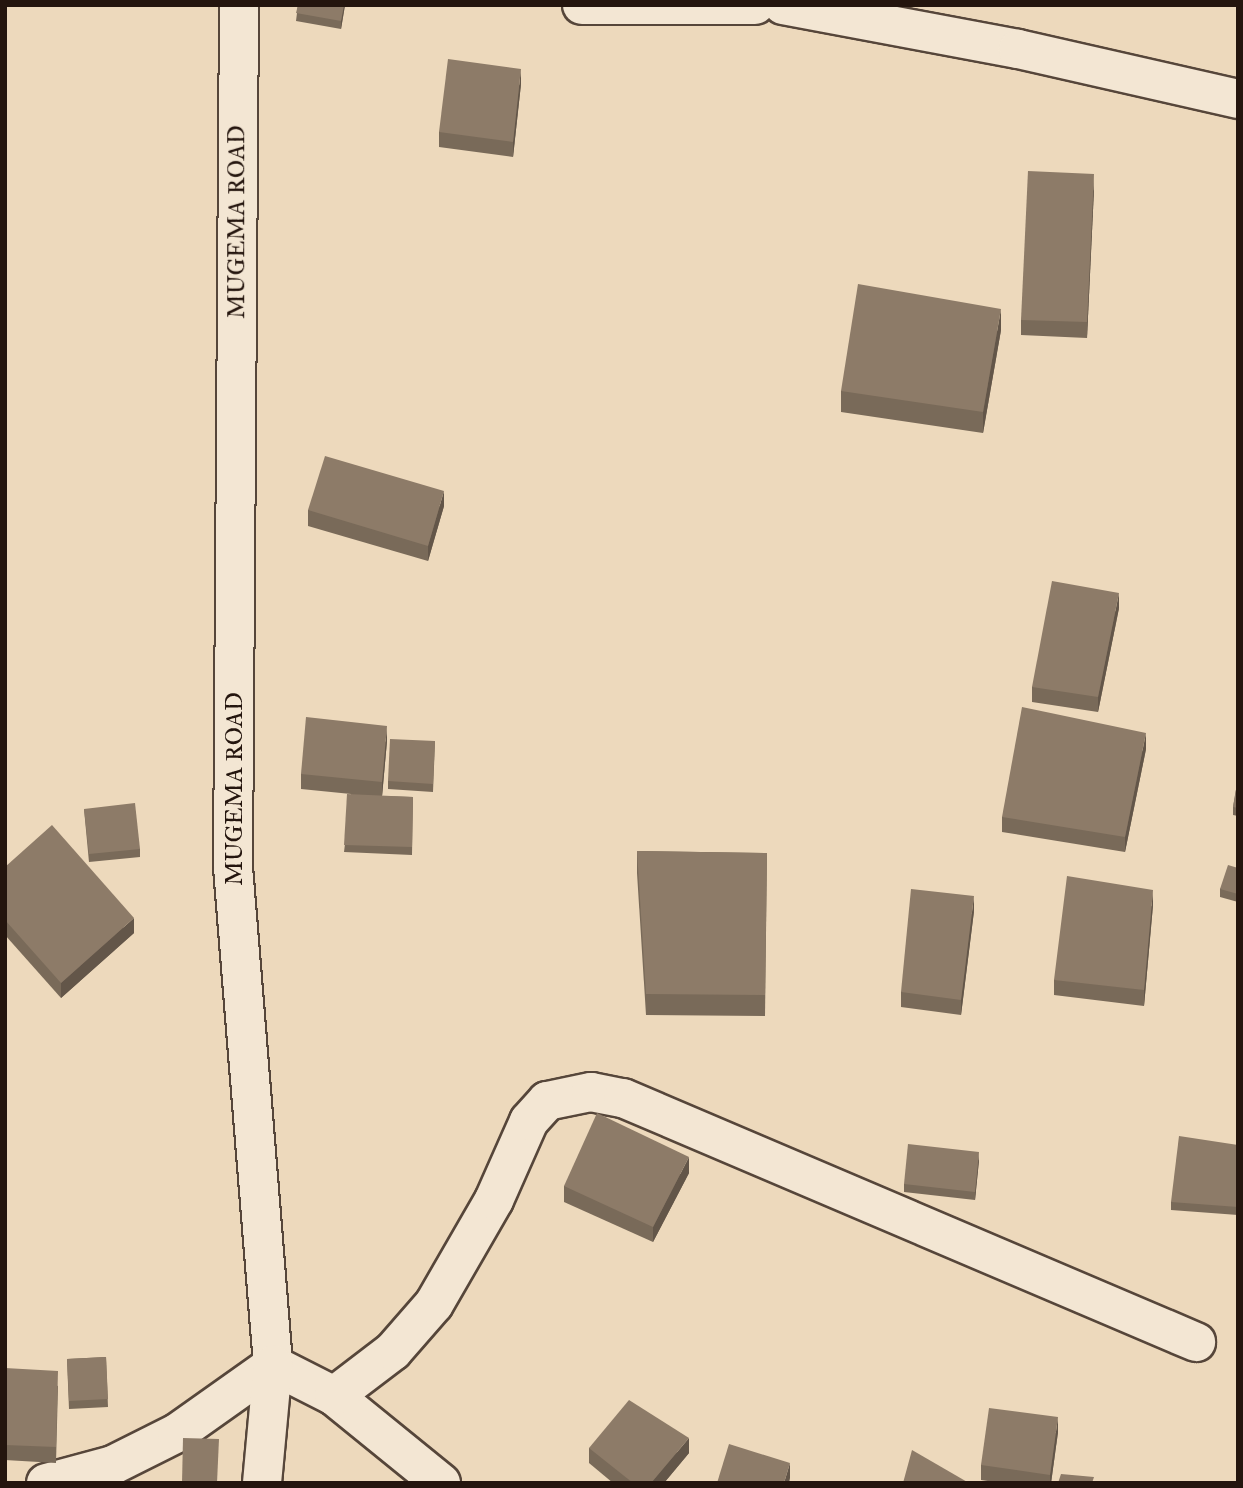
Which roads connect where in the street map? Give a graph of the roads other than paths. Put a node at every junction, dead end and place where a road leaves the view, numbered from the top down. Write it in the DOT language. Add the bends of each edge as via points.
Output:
graph roads {
  1 [pos="239,5"];
  2 [pos="582,5"];
  3 [pos="755,5"];
  4 [pos="783,5"];
  5 [pos="1238,99"];
  6 [pos="1196,1342"];
  7 [pos="273,1365"];
  8 [pos="334,1396"];
  9 [pos="46,1483"];
  10 [pos="262,1483"];
  11 [pos="441,1483"];
  1 -- 7 [label="street, MUGEMA ROAD" via="233,867"];
  2 -- 3 [label="street"];
  4 -- 5 [label="street" via="1018,49"];
  6 -- 8 [label="street" via="623,1098 592,1092 547,1101 529,1121 494,1200 434,1304 393,1351"];
  7 -- 8 [label="street"];
  7 -- 9 [label="street" via="177,1433 113,1465"];
  7 -- 10 [label="street, MUGEMA ROAD"];
  8 -- 11 [label="street"];
}
